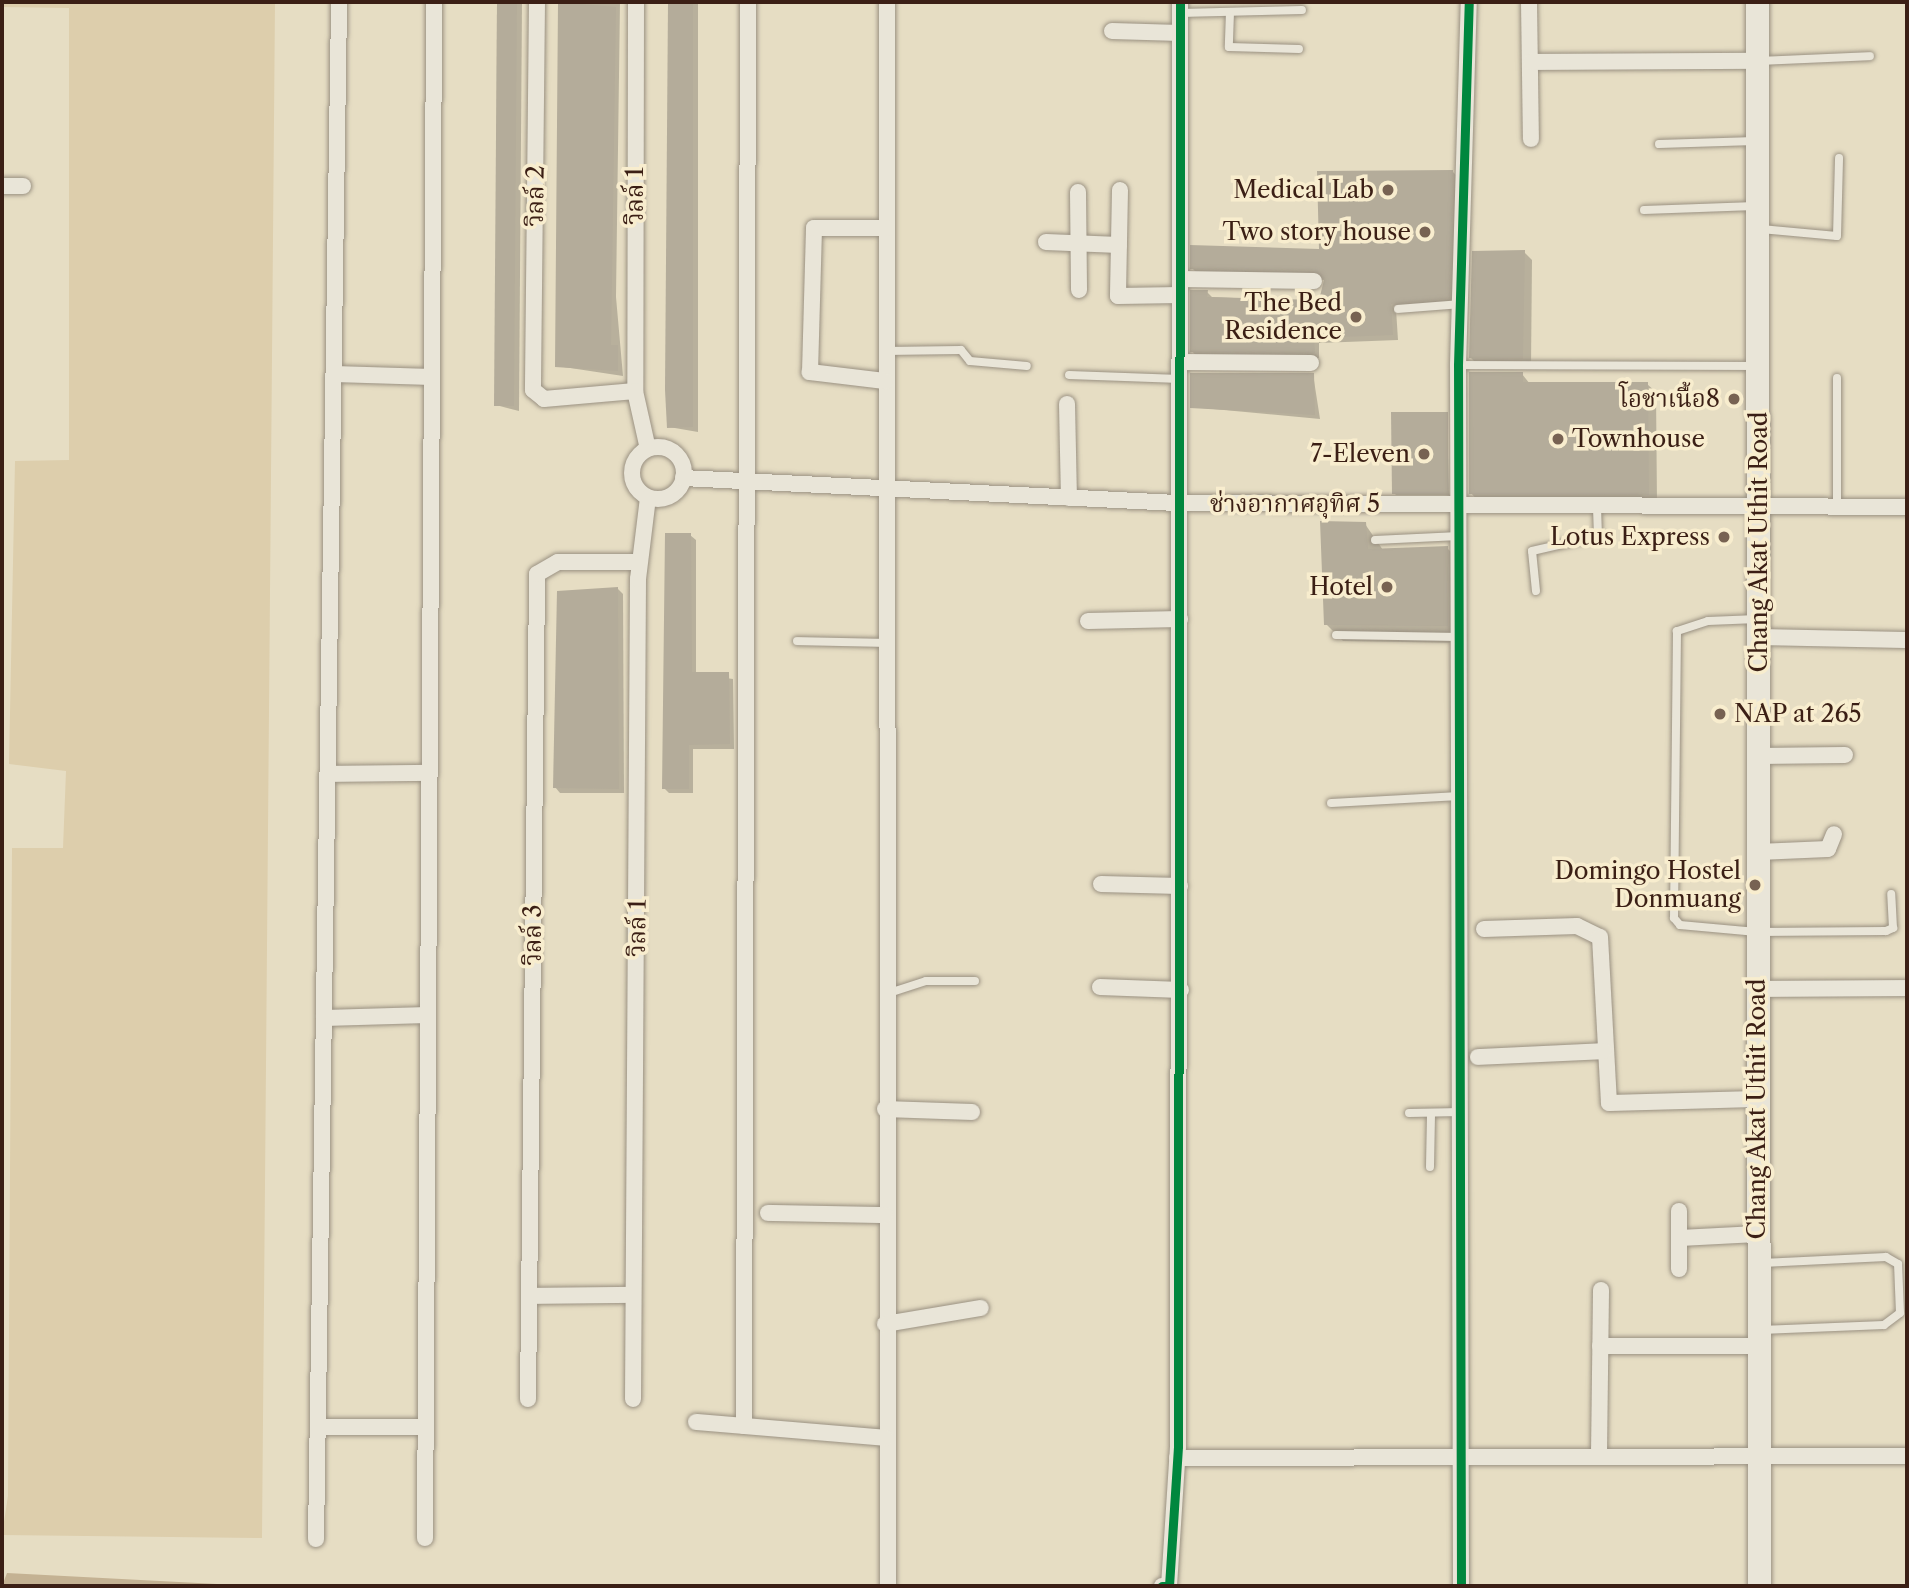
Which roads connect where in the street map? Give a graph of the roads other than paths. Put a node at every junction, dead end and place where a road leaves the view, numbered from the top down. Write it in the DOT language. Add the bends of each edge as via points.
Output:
graph roads {
  1 [pos="339,2"];
  2 [pos="434,2"];
  3 [pos="537,2"];
  4 [pos="636,2"];
  5 [pos="748,2"];
  6 [pos="887,2"];
  7 [pos="1469,2"];
  8 [pos="1529,2"];
  9 [pos="1757,2"];
  10 [pos="1180,7"];
  11 [pos="1302,10"];
  12 [pos="1230,12"];
  13 [pos="1112,31"];
  14 [pos="1180,33"];
  15 [pos="1298,49"];
  16 [pos="1870,56"];
  17 [pos="1757,61"];
  18 [pos="1531,62"];
  19 [pos="1531,139"];
  20 [pos="1758,141"];
  21 [pos="1659,144"];
  22 [pos="1839,158"];
  23 [pos="2,186"];
  24 [pos="23,186"];
  25 [pos="1120,190"];
  26 [pos="1078,192"];
  27 [pos="1644,210"];
  28 [pos="1758,217"];
  29 [pos="886,228"];
  30 [pos="1046,242"];
  31 [pos="1079,243"];
  32 [pos="1119,245"];
  33 [pos="1314,281"];
  34 [pos="1180,287"];
  35 [pos="1079,290"];
  36 [pos="1464,304"];
  37 [pos="1398,309"];
  38 [pos="885,351"];
  39 [pos="1311,363"];
  40 [pos="1458,365"];
  41 [pos="1027,366"];
  42 [pos="1758,366"];
  43 [pos="1180,371"];
  44 [pos="334,374"];
  45 [pos="1069,375"];
  46 [pos="432,377"];
  47 [pos="1838,378"];
  48 [pos="885,381"];
  49 [pos="635,391"];
  50 [pos="1068,404"];
  51 [pos="648,449"];
  52 [pos="683,478"];
  53 [pos="750,482"];
  54 [pos="885,488"];
  55 [pos="648,498"];
  56 [pos="1069,498"];
  57 [pos="1180,503"];
  58 [pos="1459,505"];
  59 [pos="1597,505"];
  60 [pos="1760,505"];
  61 [pos="1837,506"];
  62 [pos="1907,507"];
  63 [pos="1459,537"];
  64 [pos="1376,540"];
  65 [pos="639,562"];
  66 [pos="1536,591"];
  67 [pos="1180,619"];
  68 [pos="1088,621"];
  69 [pos="1759,628"];
  70 [pos="1336,635"];
  71 [pos="1459,637"];
  72 [pos="1905,640"];
  73 [pos="797,641"];
  74 [pos="885,643"];
  75 [pos="1758,755"];
  76 [pos="1845,755"];
  77 [pos="429,773"];
  78 [pos="328,774"];
  79 [pos="1460,796"];
  80 [pos="1331,803"];
  81 [pos="1834,834"];
  82 [pos="1758,852"];
  83 [pos="1101,884"];
  84 [pos="1180,886"];
  85 [pos="1891,894"];
  86 [pos="1484,929"];
  87 [pos="1757,932"];
  88 [pos="975,981"];
  89 [pos="1100,987"];
  90 [pos="1906,988"];
  91 [pos="1757,989"];
  92 [pos="1181,990"];
  93 [pos="885,995"];
  94 [pos="428,1015"];
  95 [pos="324,1018"];
  96 [pos="1604,1051"];
  97 [pos="1478,1057"];
  98 [pos="1756,1099"];
  99 [pos="885,1109"];
  100 [pos="972,1112"];
  101 [pos="1461,1112"];
  102 [pos="1409,1113"];
  103 [pos="1431,1113"];
  104 [pos="1430,1167"];
  105 [pos="1679,1211"];
  106 [pos="768,1213"];
  107 [pos="885,1215"];
  108 [pos="1757,1234"];
  109 [pos="1680,1238"];
  110 [pos="1758,1263"];
  111 [pos="1679,1269"];
  112 [pos="1601,1290"];
  113 [pos="632,1295"];
  114 [pos="530,1296"];
  115 [pos="981,1307"];
  116 [pos="885,1324"];
  117 [pos="1758,1338"];
  118 [pos="1600,1346"];
  119 [pos="528,1399"];
  120 [pos="634,1399"];
  121 [pos="696,1422"];
  122 [pos="744,1426"];
  123 [pos="319,1427"];
  124 [pos="425,1427"];
  125 [pos="885,1438"];
  126 [pos="1462,1455"];
  127 [pos="1599,1455"];
  128 [pos="1759,1456"];
  129 [pos="1907,1456"];
  130 [pos="1177,1458"];
  131 [pos="425,1538"];
  132 [pos="316,1539"];
  133 [pos="888,1586"];
  134 [pos="1162,1586"];
  135 [pos="1461,1586"];
  136 [pos="1759,1586"];
  1 -- 44 [label="street"];
  2 -- 46 [label="street"];
  3 -- 49 [label="street, วิลล์ 2" via="533,390 544,399"];
  4 -- 49 [label="street, วิลล์ 1"];
  5 -- 53 [label="street"];
  6 -- 29 [label="street"];
  7 -- 36 [label="street"];
  8 -- 18 [label="street"];
  9 -- 17 [label="street, Chang Akat Uthit Road"];
  10 -- 12 [label="lane"];
  10 -- 14 [label="street"];
  11 -- 12 [label="lane"];
  12 -- 15 [label="lane" via="1229,47"];
  13 -- 14 [label="street"];
  14 -- 34 [label="street"];
  16 -- 17 [label="lane"];
  17 -- 18 [label="street"];
  17 -- 20 [label="street, Chang Akat Uthit Road"];
  18 -- 19 [label="street"];
  20 -- 21 [label="lane"];
  20 -- 28 [label="street, Chang Akat Uthit Road"];
  22 -- 28 [label="lane" via="1837,236"];
  23 -- 24 [label="street"];
  25 -- 32 [label="street"];
  26 -- 31 [label="street"];
  27 -- 28 [label="lane"];
  28 -- 42 [label="street, Chang Akat Uthit Road"];
  29 -- 38 [label="street"];
  29 -- 48 [label="street" via="814,228 810,372"];
  30 -- 31 [label="street"];
  31 -- 32 [label="street"];
  31 -- 35 [label="street"];
  32 -- 34 [label="street" via="1118,296"];
  33 -- 34 [label="street"];
  34 -- 43 [label="street"];
  36 -- 37 [label="lane"];
  36 -- 40 [label="street"];
  38 -- 41 [label="lane" via="961,350 970,361"];
  38 -- 48 [label="street"];
  39 -- 43 [label="street"];
  40 -- 42 [label="lane"];
  40 -- 58 [label="street"];
  42 -- 60 [label="street, Chang Akat Uthit Road"];
  43 -- 45 [label="lane"];
  43 -- 57 [label="street"];
  44 -- 46 [label="street"];
  44 -- 78 [label="street"];
  46 -- 77 [label="street"];
  47 -- 61 [label="lane"];
  48 -- 54 [label="street"];
  49 -- 51 [label="street, วิลล์ 1"];
  50 -- 56 [label="street"];
  51 -- 52 [label="street" via="674,453"];
  51 -- 55 [label="street" via="632,473"];
  52 -- 53 [label="street, ช่างอากาศอุทิศ 5"];
  52 -- 55 [label="street" via="674,494"];
  53 -- 54 [label="street, ช่างอากาศอุทิศ 5"];
  53 -- 122 [label="street"];
  54 -- 56 [label="street, ช่างอากาศอุทิศ 5"];
  54 -- 74 [label="street"];
  55 -- 65 [label="street, วิลล์ 1"];
  56 -- 57 [label="street, ช่างอากาศอุทิศ 5"];
  57 -- 58 [label="street, ช่างอากาศอุทิศ 5"];
  57 -- 67 [label="street"];
  58 -- 59 [label="street, ช่างอากาศอุทิศ 5"];
  58 -- 63 [label="street"];
  59 -- 60 [label="street, ช่างอากาศอุทิศ 5"];
  59 -- 66 [label="lane" via="1598,536 1532,551"];
  60 -- 61 [label="street, ช่างอากาศอุทิศ 5"];
  60 -- 69 [label="street, Chang Akat Uthit Road"];
  61 -- 62 [label="street, ช่างอากาศอุทิศ 5"];
  63 -- 64 [label="lane"];
  63 -- 71 [label="street"];
  65 -- 113 [label="street, วิลล์ 1"];
  65 -- 114 [label="street, วิลล์ 3" via="558,562 537,574"];
  67 -- 68 [label="street"];
  67 -- 84 [label="street"];
  69 -- 72 [label="street"];
  69 -- 75 [label="street, Chang Akat Uthit Road"];
  69 -- 87 [label="lane" via="1708,621 1677,631 1674,904 1680,925"];
  70 -- 71 [label="lane"];
  71 -- 79 [label="street"];
  73 -- 74 [label="lane"];
  74 -- 93 [label="street"];
  75 -- 76 [label="street"];
  75 -- 82 [label="street, Chang Akat Uthit Road"];
  77 -- 78 [label="street"];
  77 -- 94 [label="street"];
  78 -- 95 [label="street"];
  79 -- 80 [label="lane"];
  79 -- 101 [label="street"];
  81 -- 82 [label="street" via="1828,849"];
  82 -- 87 [label="street, Chang Akat Uthit Road"];
  83 -- 84 [label="street"];
  84 -- 92 [label="street"];
  85 -- 87 [label="lane" via="1894,928 1886,931"];
  86 -- 96 [label="street" via="1591,928 1600,937"];
  87 -- 91 [label="street, Chang Akat Uthit Road"];
  88 -- 93 [label="lane" via="926,981"];
  89 -- 92 [label="street"];
  90 -- 91 [label="street"];
  91 -- 98 [label="street, Chang Akat Uthit Road"];
  92 -- 130 [label="street"];
  93 -- 99 [label="street"];
  94 -- 95 [label="street"];
  94 -- 124 [label="street"];
  95 -- 123 [label="street"];
  96 -- 97 [label="street"];
  96 -- 98 [label="street" via="1609,1103"];
  98 -- 108 [label="street, Chang Akat Uthit Road"];
  99 -- 100 [label="street"];
  99 -- 107 [label="street"];
  101 -- 103 [label="lane"];
  101 -- 126 [label="street"];
  102 -- 103 [label="lane"];
  103 -- 104 [label="lane"];
  105 -- 109 [label="street"];
  106 -- 107 [label="street"];
  107 -- 116 [label="street"];
  108 -- 109 [label="street"];
  108 -- 110 [label="street, Chang Akat Uthit Road"];
  109 -- 111 [label="street"];
  110 -- 117 [label="street, Chang Akat Uthit Road"];
  110 -- 117 [label="lane" via="1886,1257 1898,1264 1900,1313 1884,1325"];
  112 -- 118 [label="street"];
  113 -- 114 [label="street"];
  113 -- 120 [label="street, วิลล์ 1"];
  114 -- 119 [label="street, วิลล์ 3"];
  115 -- 116 [label="street"];
  116 -- 125 [label="street"];
  117 -- 118 [label="street"];
  117 -- 128 [label="street, Chang Akat Uthit Road"];
  118 -- 127 [label="street"];
  121 -- 122 [label="street"];
  122 -- 125 [label="street"];
  123 -- 124 [label="street"];
  123 -- 132 [label="street"];
  124 -- 131 [label="street"];
  125 -- 133 [label="street"];
  126 -- 127 [label="street"];
  126 -- 130 [label="street"];
  126 -- 135 [label="street"];
  127 -- 128 [label="street"];
  128 -- 129 [label="street"];
  128 -- 136 [label="street, Chang Akat Uthit Road"];
  130 -- 134 [label="street" via="1169,1586"];
}
